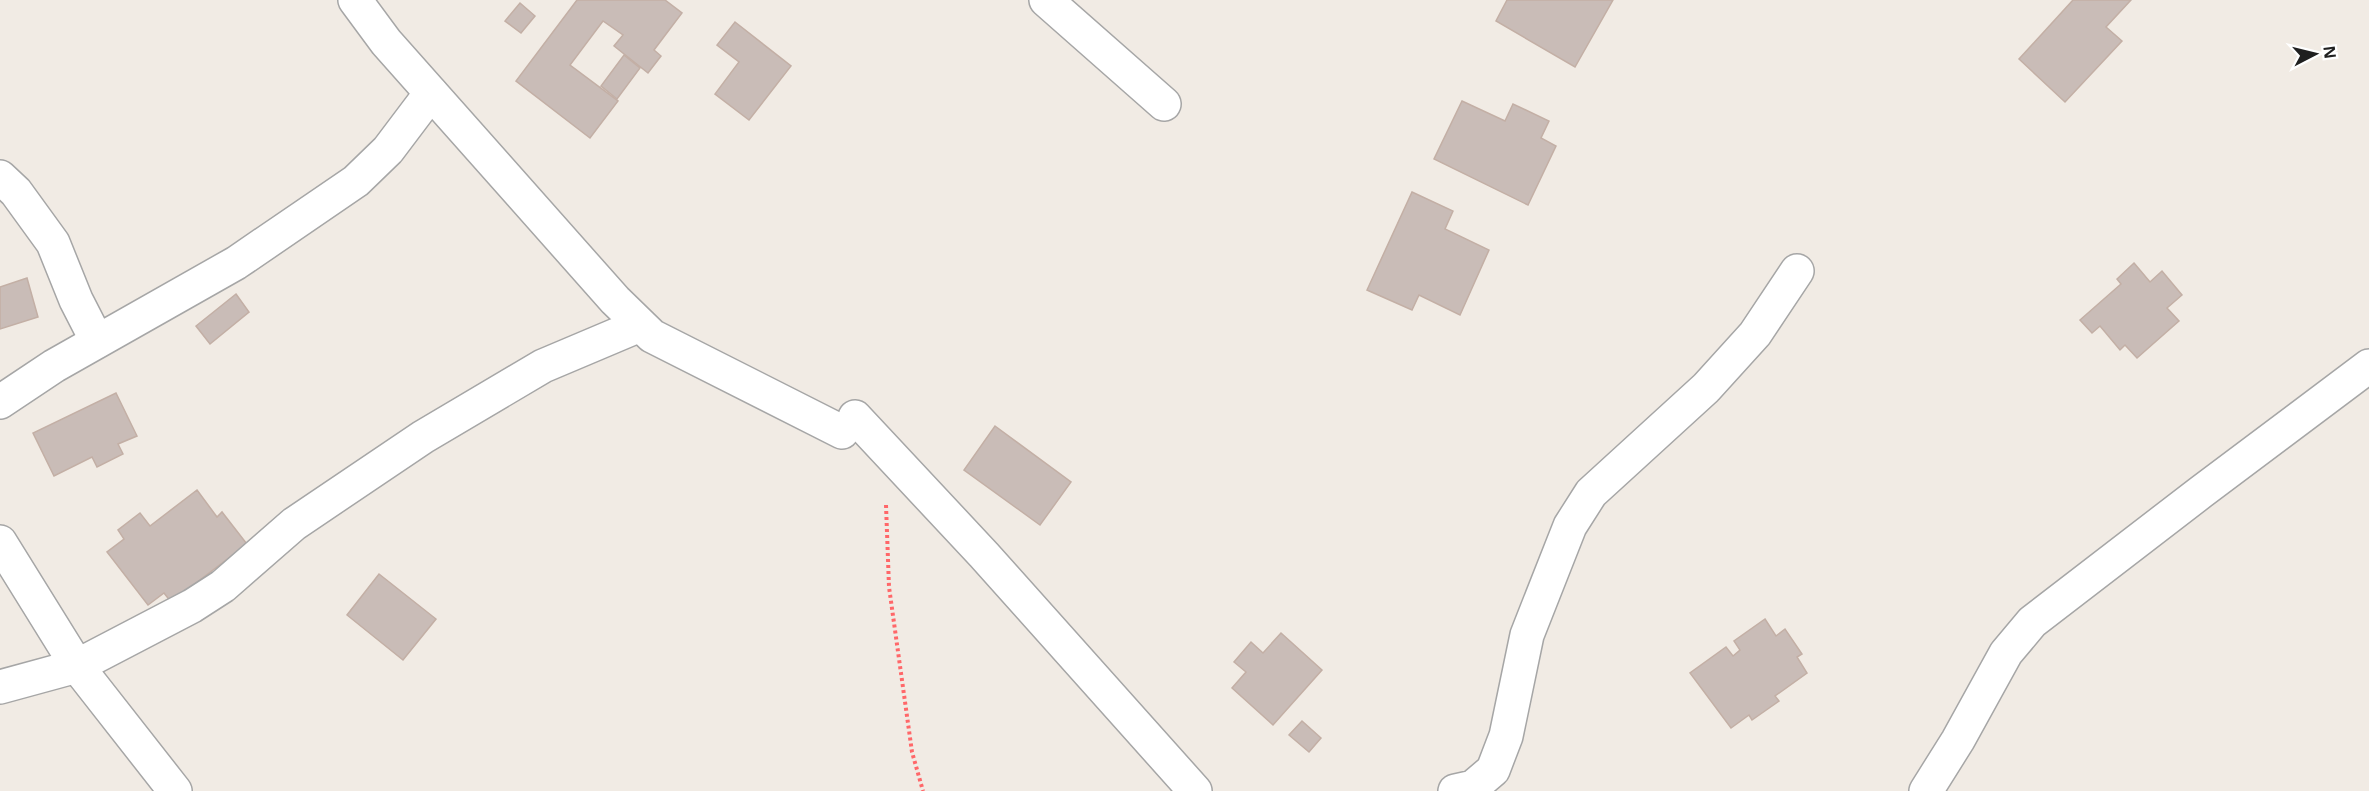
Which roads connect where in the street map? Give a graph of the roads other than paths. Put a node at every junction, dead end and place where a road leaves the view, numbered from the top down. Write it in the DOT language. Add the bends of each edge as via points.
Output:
graph roads {
  1 [pos="355,0"];
  2 [pos="1046,0"];
  3 [pos="431,93"];
  4 [pos="1164,104"];
  5 [pos="0,177"];
  6 [pos="1797,271"];
  7 [pos="640,325"];
  8 [pos="97,341"];
  9 [pos="2369,366"];
  10 [pos="0,402"];
  11 [pos="0,542"];
  12 [pos="77,666"];
  13 [pos="0,687"];
  14 [pos="1191,789"];
  15 [pos="175,791"];
  16 [pos="1455,791"];
  17 [pos="1926,791"];
  1 -- 3 [label="street"];
  2 -- 4 [label="street"];
  3 -- 7 [label="street"];
  3 -- 8 [label="street" via="388,150 356,181 236,263"];
  5 -- 8 [label="street" via="16,192 53,243"];
  6 -- 16 [label="street" via="1755,334 1706,388 1591,493 1570,526 1527,635 1506,736 1493,770 1473,787"];
  7 -- 12 [label="street" via="543,366 423,437 294,524 223,586"];
  7 -- 14 [label="street" via="652,336 848,425 885,450 984,555"];
  8 -- 10 [label="street"];
  9 -- 17 [label="street" via="2032,622 2006,653"];
  11 -- 12 [label="street"];
  12 -- 13 [label="street"];
  12 -- 15 [label="street"];
}
